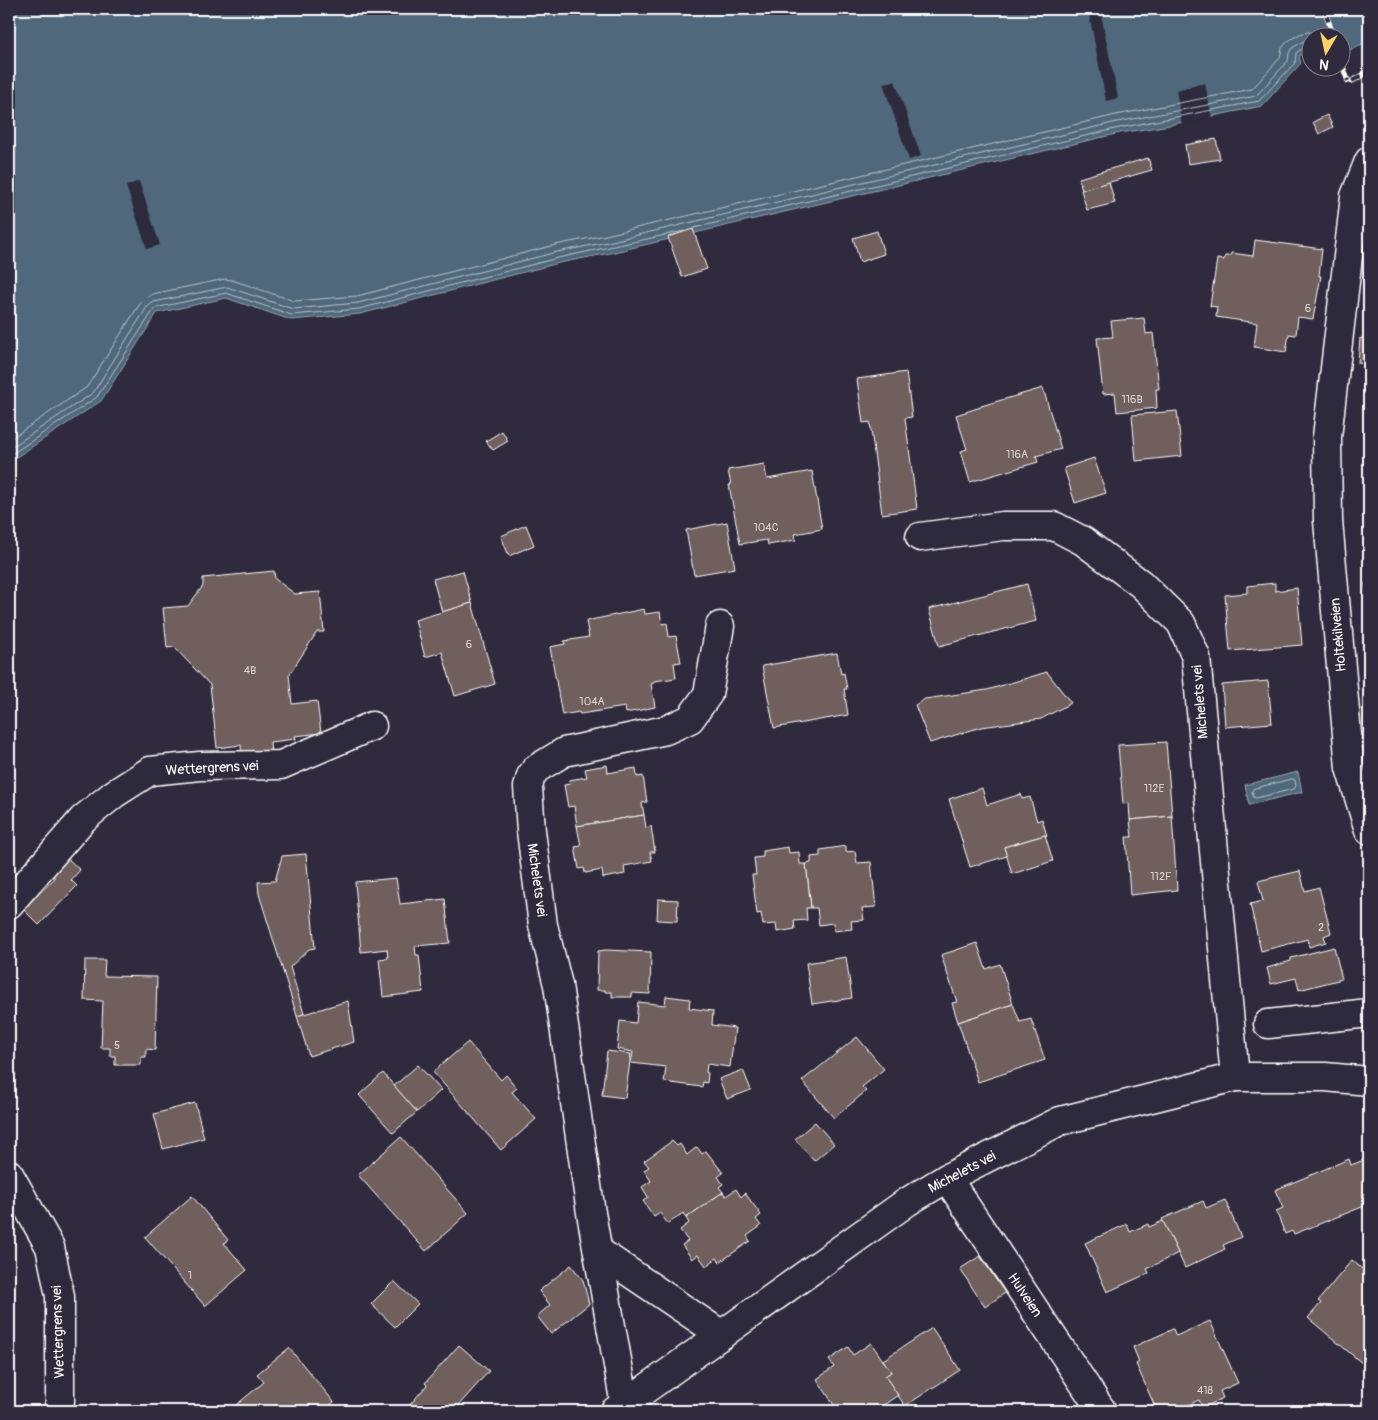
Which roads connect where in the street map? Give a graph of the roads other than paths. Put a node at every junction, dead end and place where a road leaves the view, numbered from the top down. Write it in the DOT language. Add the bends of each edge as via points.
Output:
graph roads {
  1 [pos="1369,161"];
  2 [pos="920,537"];
  3 [pos="720,626"];
  4 [pos="372,726"];
  5 [pos="1369,830"];
  6 [pos="9,904"];
  7 [pos="1369,1013"];
  8 [pos="1268,1024"];
  9 [pos="1235,1077"];
  10 [pos="1369,1081"];
  11 [pos="9,1174"];
  12 [pos="947,1178"];
  13 [pos="598,1251"];
  14 [pos="722,1335"];
  15 [pos="620,1408"];
  16 [pos="58,1411"];
  17 [pos="1102,1411"];
  1 -- 5 [label="street, Holtekilveien" via="1355,196 1327,436 1328,521 1350,768"];
  2 -- 9 [label="street, Michelets vei" via="1003,526 1054,526 1084,541 1141,584 1181,624 1196,657"];
  3 -- 13 [label="street, Michelets vei" via="708,694 690,720 666,730 564,752 536,769 528,787 543,925 558,985"];
  4 -- 6 [label="street, Wettergrens vei" via="281,765 200,766 150,771 83,819"];
  7 -- 8 [label="street"];
  9 -- 10 [label="street, Michelets vei" via="1326,1077"];
  9 -- 12 [label="street, Michelets vei" via="1060,1121"];
  11 -- 16 [label="street, Wettergrens vei" via="52,1257 60,1296"];
  12 -- 14 [label="street, Michelets vei" via="907,1202"];
  12 -- 17 [label="street, Hulveien"];
  13 -- 14 [label="street"];
  13 -- 15 [label="street, Michelets vei"];
  14 -- 15 [label="street, Michelets vei"];
}
